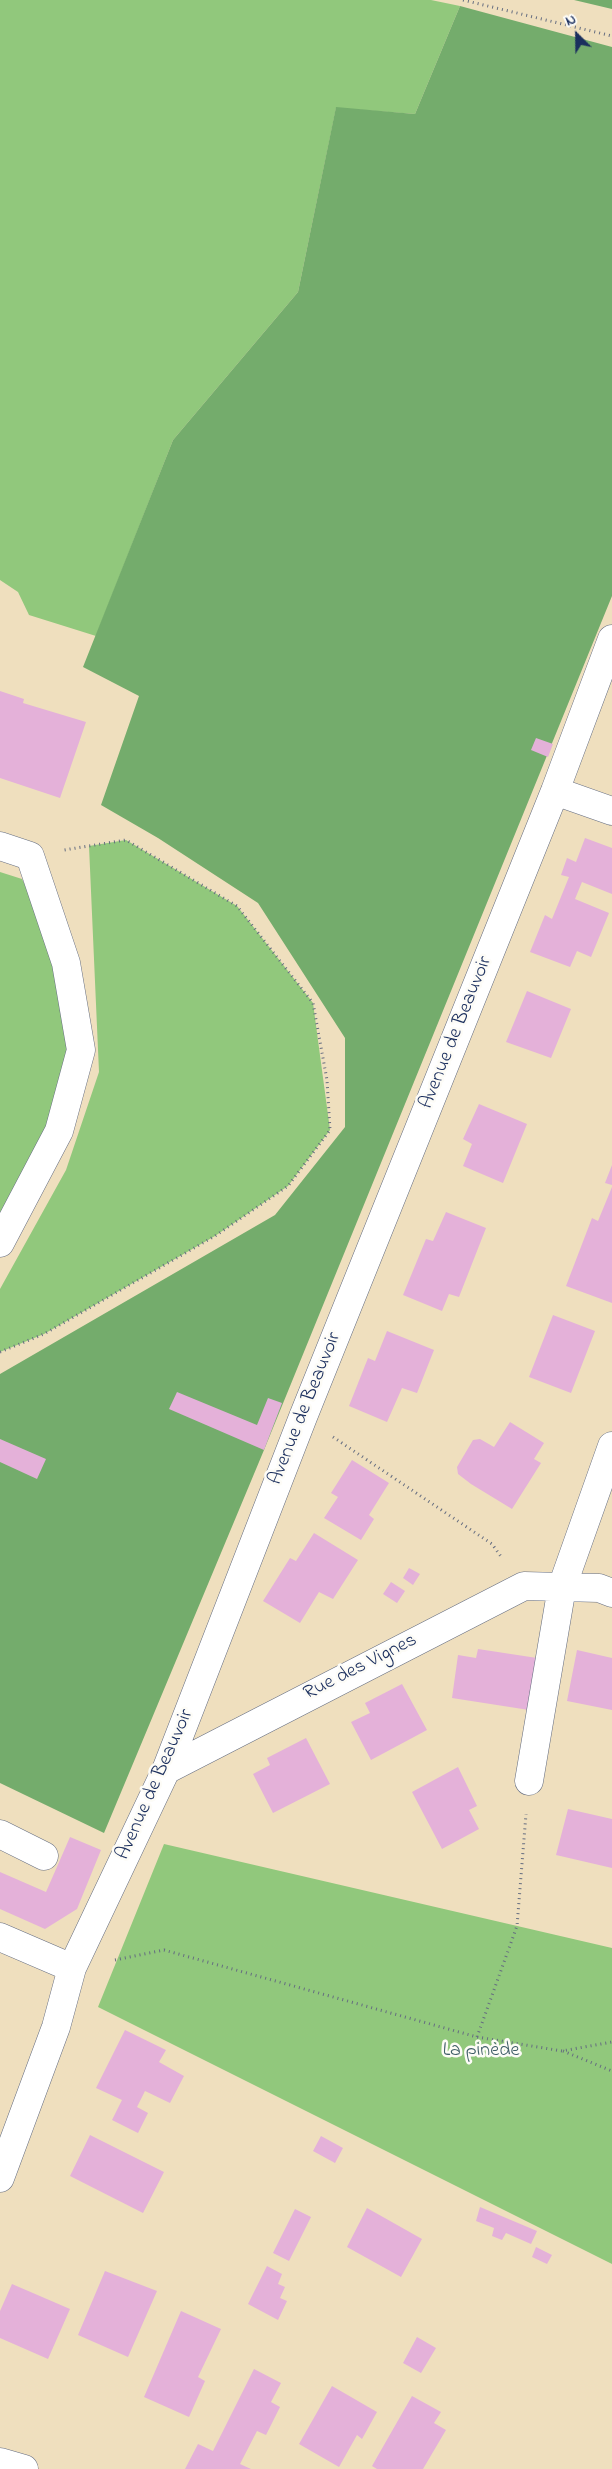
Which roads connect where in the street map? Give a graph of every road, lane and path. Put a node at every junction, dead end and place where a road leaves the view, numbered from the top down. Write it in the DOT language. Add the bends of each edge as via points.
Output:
graph roads {
  1 [pos="463,0"];
  2 [pos="612,36"];
  3 [pos="612,639"];
  4 [pos="555,791"];
  5 [pos="612,811"];
  6 [pos="0,846"];
  7 [pos="30,856"];
  8 [pos="0,1242"];
  9 [pos="0,1352"];
  10 [pos="303,1417"];
  11 [pos="612,1446"];
  12 [pos="524,1586"];
  13 [pos="562,1586"];
  14 [pos="612,1592"];
  15 [pos="166,1770"];
  16 [pos="530,1781"];
  17 [pos="0,1834"];
  18 [pos="44,1856"];
  19 [pos="0,1937"];
  20 [pos="72,1968"];
  21 [pos="477,2037"];
  22 [pos="612,2042"];
  23 [pos="562,2051"];
  24 [pos="612,2071"];
  25 [pos="0,2178"];
  26 [pos="0,2462"];
  27 [pos="24,2469"];
  1 -- 2 [label="path"];
  3 -- 4 [label="street, Avenue de Beauvoir"];
  4 -- 5 [label="street"];
  4 -- 10 [label="street, Avenue de Beauvoir"];
  6 -- 7 [label="street"];
  7 -- 8 [label="street" via="66,963 81,1050 59,1131"];
  7 -- 9 [label="path" via="126,840 237,906 313,1003 327,1080 330,1130 288,1186 215,1236 44,1334"];
  10 -- 12 [label="path" via="492,1544"];
  10 -- 15 [label="street, Avenue de Beauvoir"];
  11 -- 13 [label="street"];
  12 -- 13 [label="street, Rue des Vignes"];
  12 -- 15 [label="street, Rue des Vignes"];
  13 -- 14 [label="street, Rue des Vignes"];
  13 -- 16 [label="street"];
  15 -- 20 [label="street, Avenue de Beauvoir"];
  16 -- 21 [label="path" via="517,1926"];
  17 -- 18 [label="street"];
  19 -- 20 [label="street"];
  20 -- 21 [label="path" via="164,1950"];
  20 -- 25 [label="street, Avenue de Beauvoir" via="56,2027"];
  21 -- 23 [label="path"];
  22 -- 23 [label="path"];
  23 -- 24 [label="path"];
  26 -- 27 [label="street"];
}
